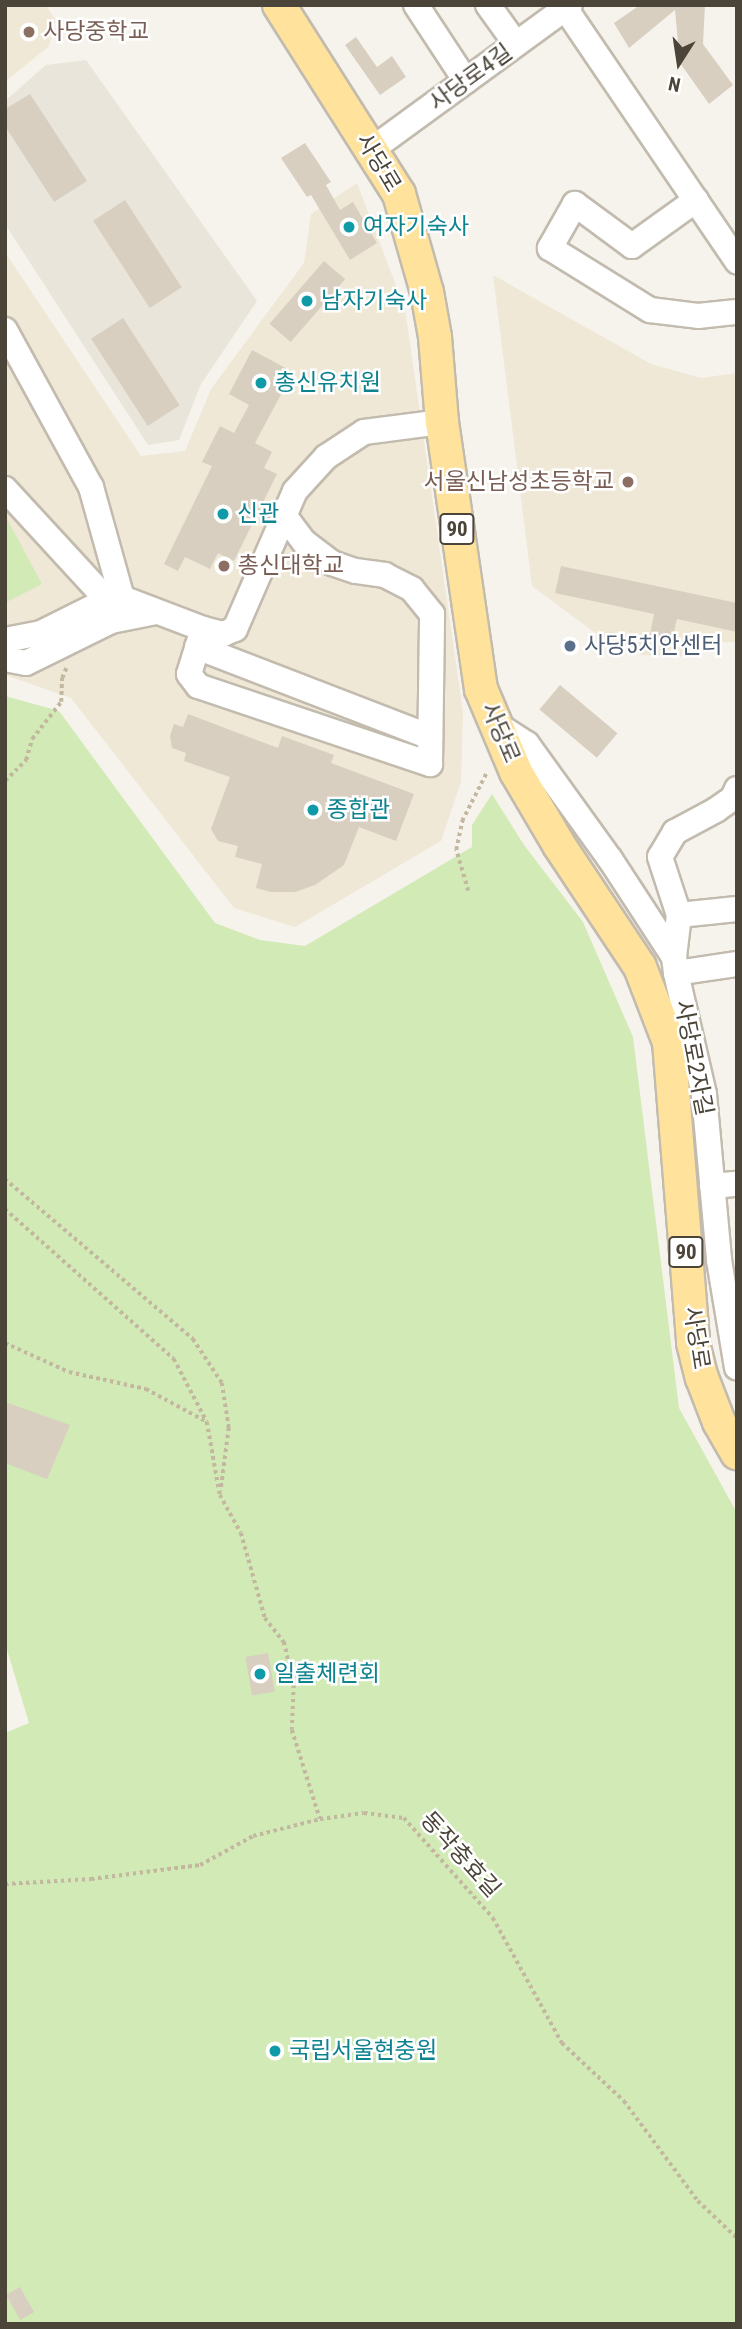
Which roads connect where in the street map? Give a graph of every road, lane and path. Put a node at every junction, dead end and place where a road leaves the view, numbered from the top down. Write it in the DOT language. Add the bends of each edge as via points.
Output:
graph roads {
  1 [pos="279,5"];
  2 [pos="416,5"];
  3 [pos="488,5"];
  4 [pos="566,6"];
  5 [pos="516,44"];
  6 [pos="466,81"];
  7 [pos="371,150"];
  8 [pos="696,200"];
  9 [pos="737,261"];
  10 [pos="737,312"];
  11 [pos="5,330"];
  12 [pos="442,422"];
  13 [pos="5,489"];
  14 [pos="284,515"];
  15 [pos="115,599"];
  16 [pos="156,612"];
  17 [pos="200,638"];
  18 [pos="5,640"];
  19 [pos="5,659"];
  20 [pos="69,663"];
  21 [pos="495,724"];
  22 [pos="430,737"];
  23 [pos="487,772"];
  24 [pos="5,780"];
  25 [pos="737,789"];
  26 [pos="468,891"];
  27 [pos="737,909"];
  28 [pos="680,915"];
  29 [pos="737,964"];
  30 [pos="676,965"];
  31 [pos="5,1180"];
  32 [pos="737,1184"];
  33 [pos="712,1186"];
  34 [pos="5,1209"];
  35 [pos="5,1343"];
  36 [pos="737,1367"];
  37 [pos="207,1422"];
  38 [pos="737,1453"];
  39 [pos="220,1495"];
  40 [pos="320,1819"];
  41 [pos="5,1884"];
  42 [pos="737,2238"];
  1 -- 7 [label="main road, 사당로 / 90"];
  2 -- 6 [label="street"];
  3 -- 5 [label="street"];
  4 -- 5 [label="street, 사당로4길"];
  4 -- 8 [label="street"];
  5 -- 6 [label="street, 사당로4길"];
  6 -- 7 [label="street, 사당로4길"];
  7 -- 12 [label="main road, 사당로 / 90" via="399,194 427,292"];
  8 -- 9 [label="street"];
  8 -- 10 [label="street" via="632,246 575,204 550,248 650,310 698,316"];
  11 -- 15 [label="street" via="91,487"];
  12 -- 14 [label="street" via="364,432 326,457 295,491"];
  12 -- 21 [label="main road, 사당로 / 90" via="481,689"];
  13 -- 15 [label="street"];
  14 -- 17 [label="street" via="235,629"];
  14 -- 22 [label="street" via="304,542 332,563 412,589 432,614"];
  15 -- 16 [label="street"];
  15 -- 18 [label="street" via="41,633"];
  16 -- 17 [label="street"];
  16 -- 19 [label="street" via="111,621 26,663"];
  17 -- 22 [label="street"];
  17 -- 22 [label="street" via="189,674 198,686 424,764 432,760"];
  20 -- 24 [label="path" via="62,678 61,702 32,738 26,761"];
  21 -- 30 [label="street" via="527,744 610,859"];
  21 -- 38 [label="main road, 사당로 / 90" via="541,814 640,967 669,1042 693,1343 710,1400"];
  23 -- 26 [label="path" via="462,821 456,850"];
  25 -- 28 [label="street, 사당로2자길" via="733,798 675,832 666,843 660,857"];
  27 -- 28 [label="street"];
  28 -- 30 [label="street, 사당로2자길"];
  29 -- 30 [label="street"];
  30 -- 33 [label="street, 사당로2자길" via="704,1094"];
  31 -- 39 [label="path" via="193,1339 222,1383 229,1428"];
  32 -- 33 [label="street"];
  33 -- 36 [label="street, 사당로2자길" via="728,1330"];
  34 -- 37 [label="path" via="174,1359"];
  35 -- 37 [label="path" via="69,1372 146,1389"];
  37 -- 39 [label="path"];
  39 -- 40 [label="path" via="241,1532 265,1618 284,1642 294,1685 292,1730"];
  40 -- 41 [label="path, 동작충효길" via="253,1836 200,1865"];
  40 -- 42 [label="path, 동작충효길" via="364,1813 404,1818 416,1829 493,1917 562,2043 624,2101 698,2201"];
}
